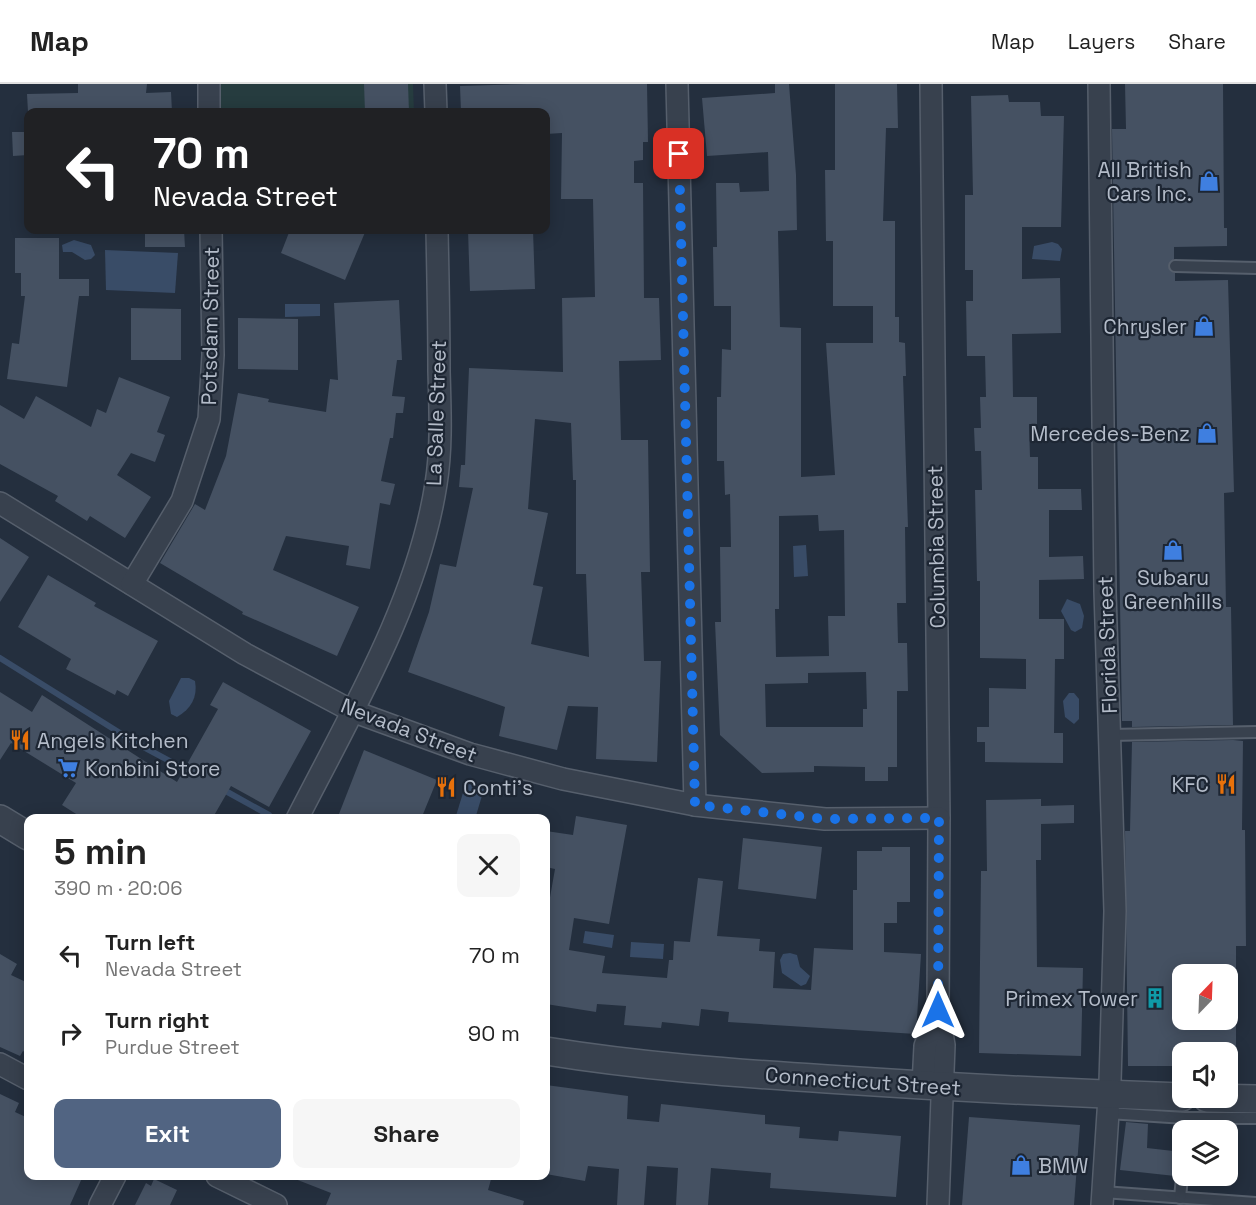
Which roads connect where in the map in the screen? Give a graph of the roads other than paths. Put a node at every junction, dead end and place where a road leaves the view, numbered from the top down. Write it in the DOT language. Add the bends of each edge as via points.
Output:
graph roads {
  1 [pos="208,84"];
  2 [pos="435,84"];
  3 [pos="677,84"];
  4 [pos="931,84"];
  5 [pos="1099,84"];
  6 [pos="209,108"];
  7 [pos="436,108"];
  8 [pos="211,234"];
  9 [pos="437,234"];
  10 [pos="1175,266"];
  11 [pos="1256,268"];
  12 [pos="0,503"];
  13 [pos="132,584"];
  14 [pos="352,711"];
  15 [pos="1256,732"];
  16 [pos="1110,735"];
  17 [pos="695,805"];
  18 [pos="300,814"];
  19 [pos="939,818"];
  20 [pos="0,819"];
  21 [pos="24,834"];
  22 [pos="550,1052"];
  23 [pos="0,1064"];
  24 [pos="24,1077"];
  25 [pos="933,1086"];
  26 [pos="1238,1099"];
  27 [pos="1256,1099"];
  28 [pos="1108,1104"];
  29 [pos="1184,1111"];
  30 [pos="1256,1118"];
  31 [pos="113,1180"];
  32 [pos="225,1180"];
  33 [pos="1181,1186"];
  34 [pos="1102,1198"];
  35 [pos="1180,1198"];
  36 [pos="1256,1203"];
  37 [pos="100,1205"];
  38 [pos="276,1205"];
  39 [pos="938,1205"];
  1 -- 6 [label="street"];
  2 -- 7 [label="street"];
  3 -- 17 [label="street"];
  4 -- 19 [label="street, Columbia Street"];
  5 -- 16 [label="street, Florida Street" via="1108,265 1105,591"];
  8 -- 13 [label="street, Potsdam Street" via="213,355 208,419 182,501"];
  9 -- 14 [label="street, La Salle Street" via="440,415 436,483 422,547 399,610"];
  10 -- 11 [label="lane"];
  12 -- 13 [label="street, Nevada Street"];
  13 -- 14 [label="street, Nevada Street" via="245,654"];
  14 -- 17 [label="street, Nevada Street" via="480,757 563,779"];
  14 -- 18 [label="street, La Salle Street"];
  15 -- 16 [label="lane"];
  16 -- 28 [label="street, Florida Street" via="1115,911"];
  17 -- 19 [label="street, Nevada Street" via="825,819"];
  19 -- 25 [label="street, Columbia Street" via="938,1010 944,1045"];
  20 -- 21 [label="street"];
  22 -- 25 [label="street, Connecticut Street" via="734,1073"];
  23 -- 24 [label="street"];
  25 -- 28 [label="street, Connecticut Street"];
  25 -- 39 [label="street, Columbia Street"];
  26 -- 27 [label="street"];
  28 -- 29 [label="street, Connecticut Street"];
  28 -- 34 [label="street, Florida Street"];
  29 -- 30 [label="lane"];
  31 -- 37 [label="street"];
  32 -- 38 [label="street"];
  33 -- 35 [label="lane"];
  34 -- 35 [label="lane"];
  35 -- 36 [label="lane"];
}
